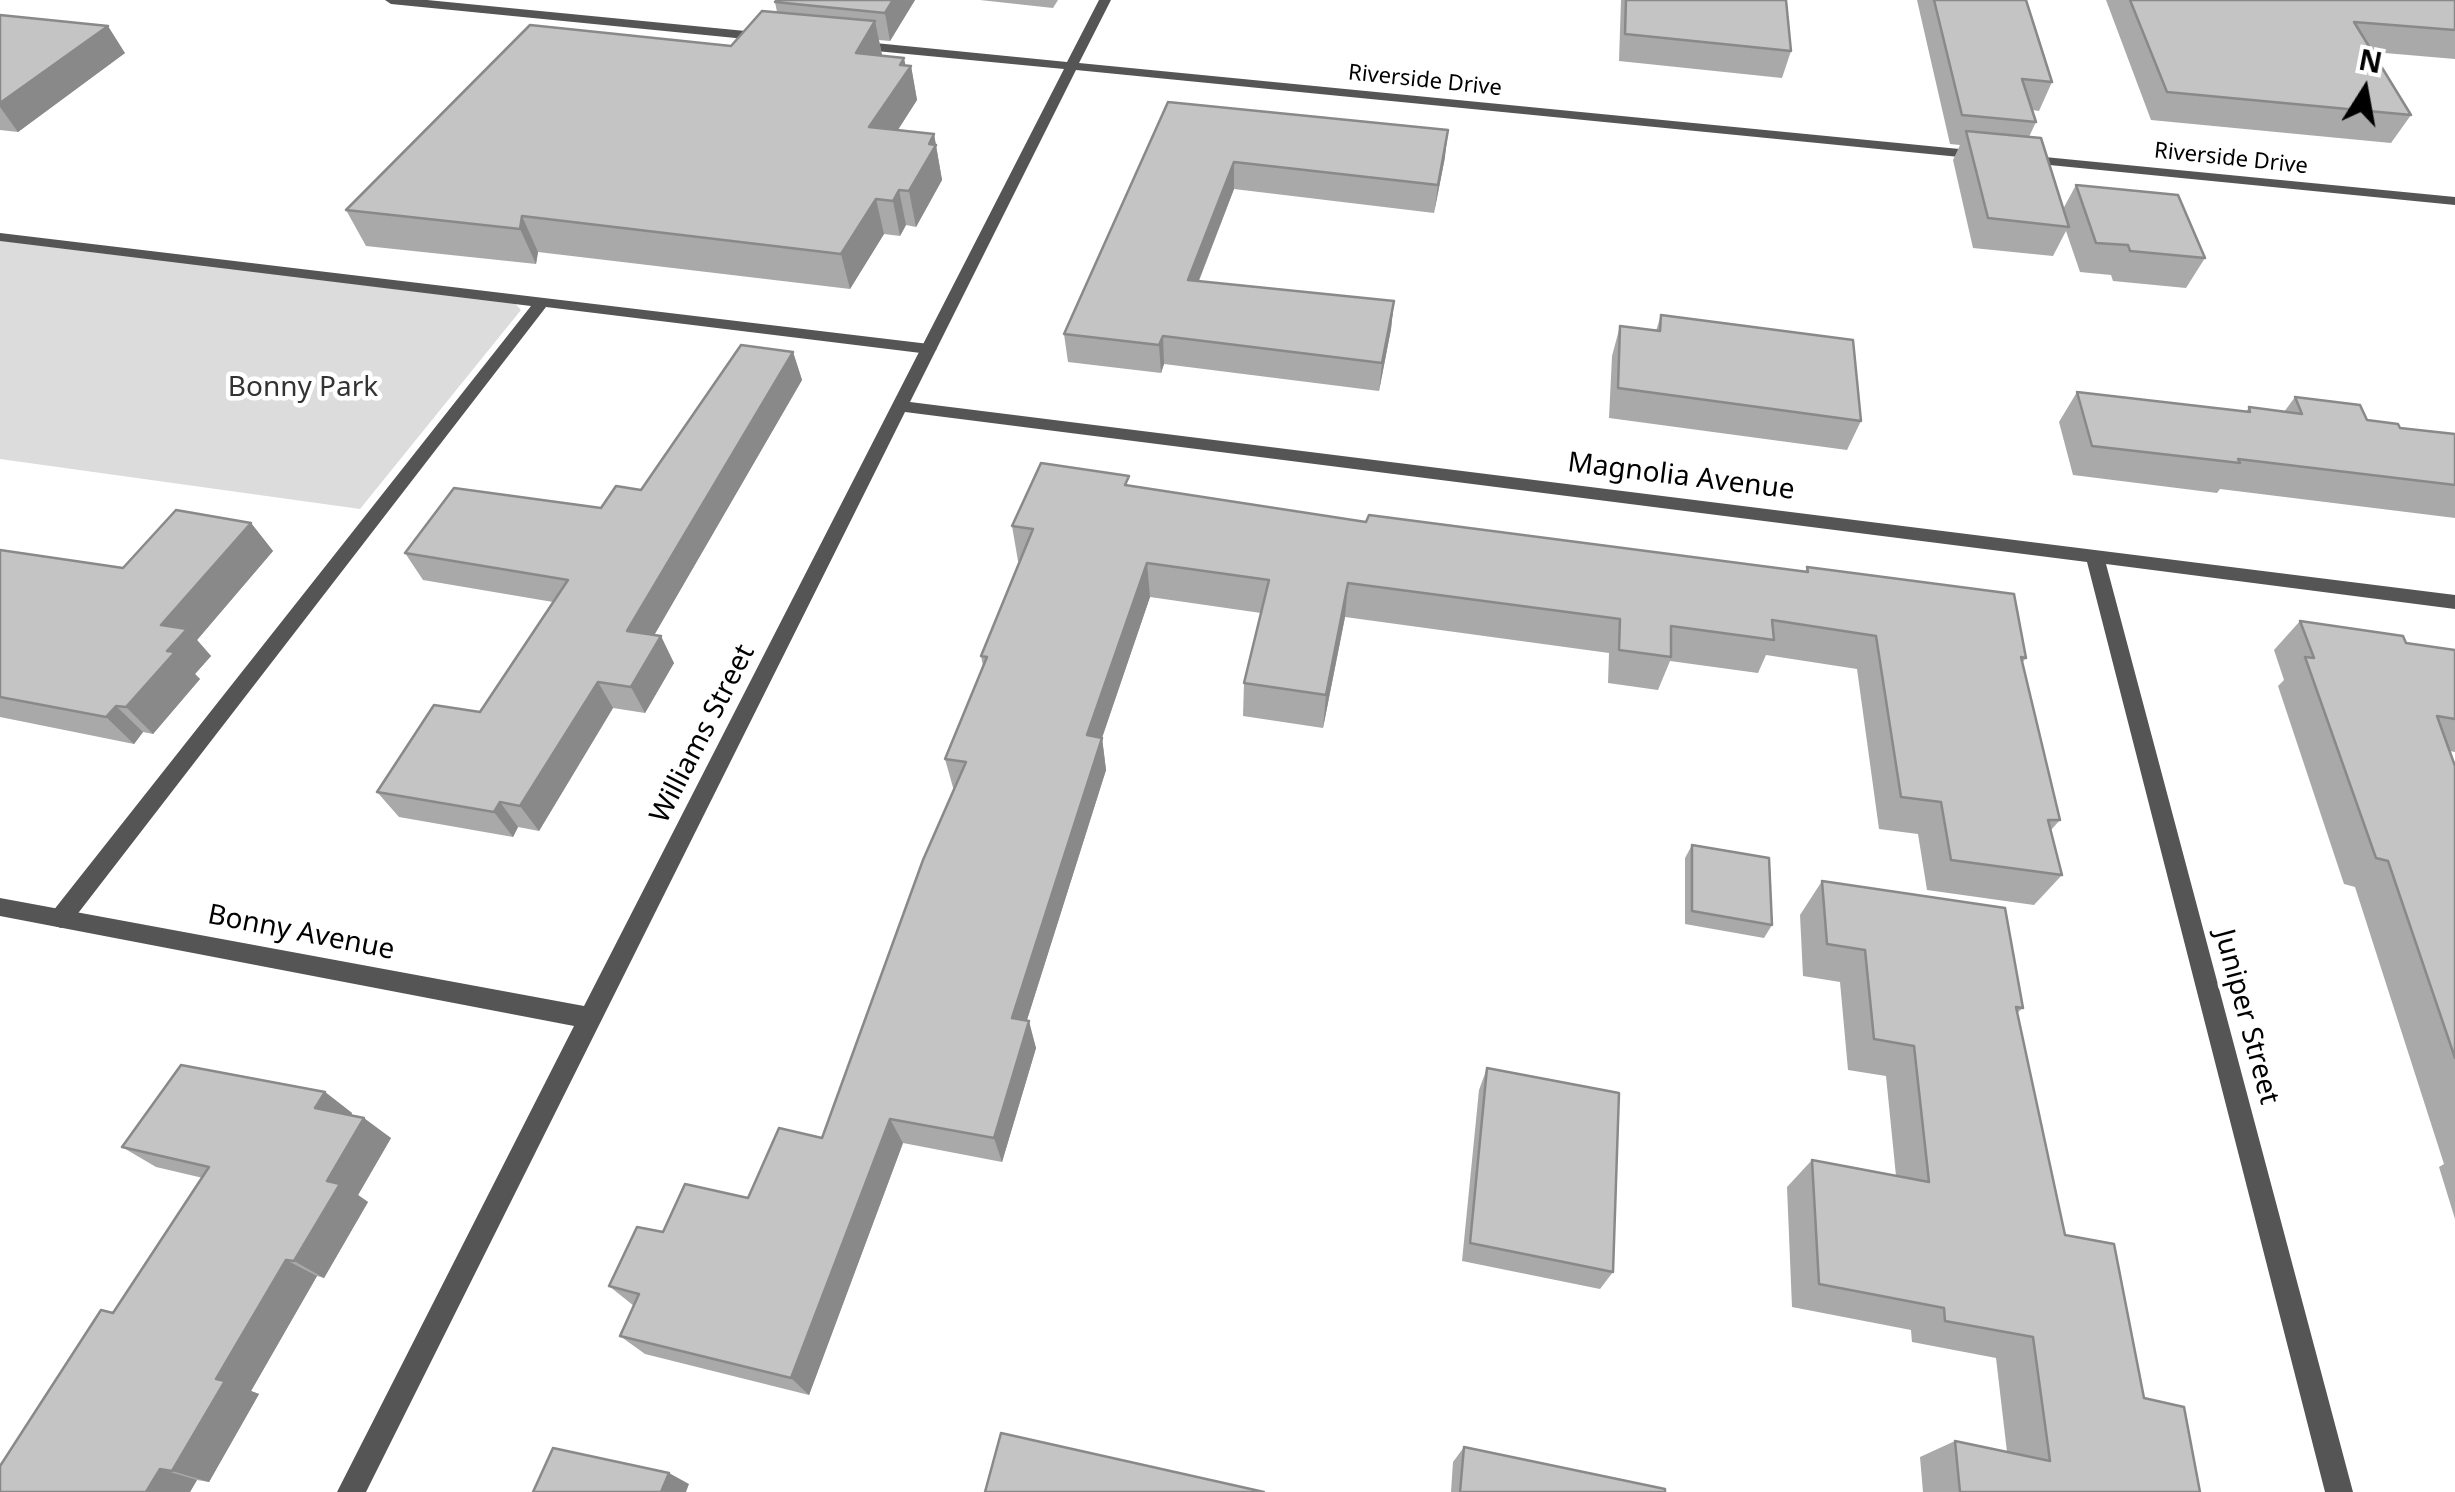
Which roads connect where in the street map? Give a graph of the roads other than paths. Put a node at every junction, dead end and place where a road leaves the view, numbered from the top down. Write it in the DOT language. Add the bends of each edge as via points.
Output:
graph roads {
  1 [pos="391,0"];
  2 [pos="1105,0"];
  3 [pos="777,38"];
  4 [pos="836,44"];
  5 [pos="1071,66"];
  6 [pos="2455,201"];
  7 [pos="0,237"];
  8 [pos="542,302"];
  9 [pos="929,348"];
  10 [pos="900,406"];
  11 [pos="2096,556"];
  12 [pos="2455,602"];
  13 [pos="0,906"];
  14 [pos="61,918"];
  15 [pos="590,1018"];
  16 [pos="351,1492"];
  17 [pos="2340,1492"];
  1 -- 3 [label="street"];
  2 -- 5 [label="street, Williams Street"];
  4 -- 5 [label="street, Riverside Drive"];
  5 -- 6 [label="street, Riverside Drive"];
  5 -- 9 [label="street, Williams Street"];
  7 -- 8 [label="street"];
  8 -- 9 [label="street"];
  8 -- 14 [label="street"];
  9 -- 10 [label="street, Williams Street"];
  10 -- 11 [label="street, Magnolia Avenue"];
  10 -- 15 [label="street, Williams Street"];
  11 -- 12 [label="street, Magnolia Avenue"];
  11 -- 17 [label="street, Juniper Street"];
  13 -- 14 [label="street, Bonny Avenue"];
  14 -- 15 [label="street, Bonny Avenue"];
  15 -- 16 [label="street, Williams Street"];
}
